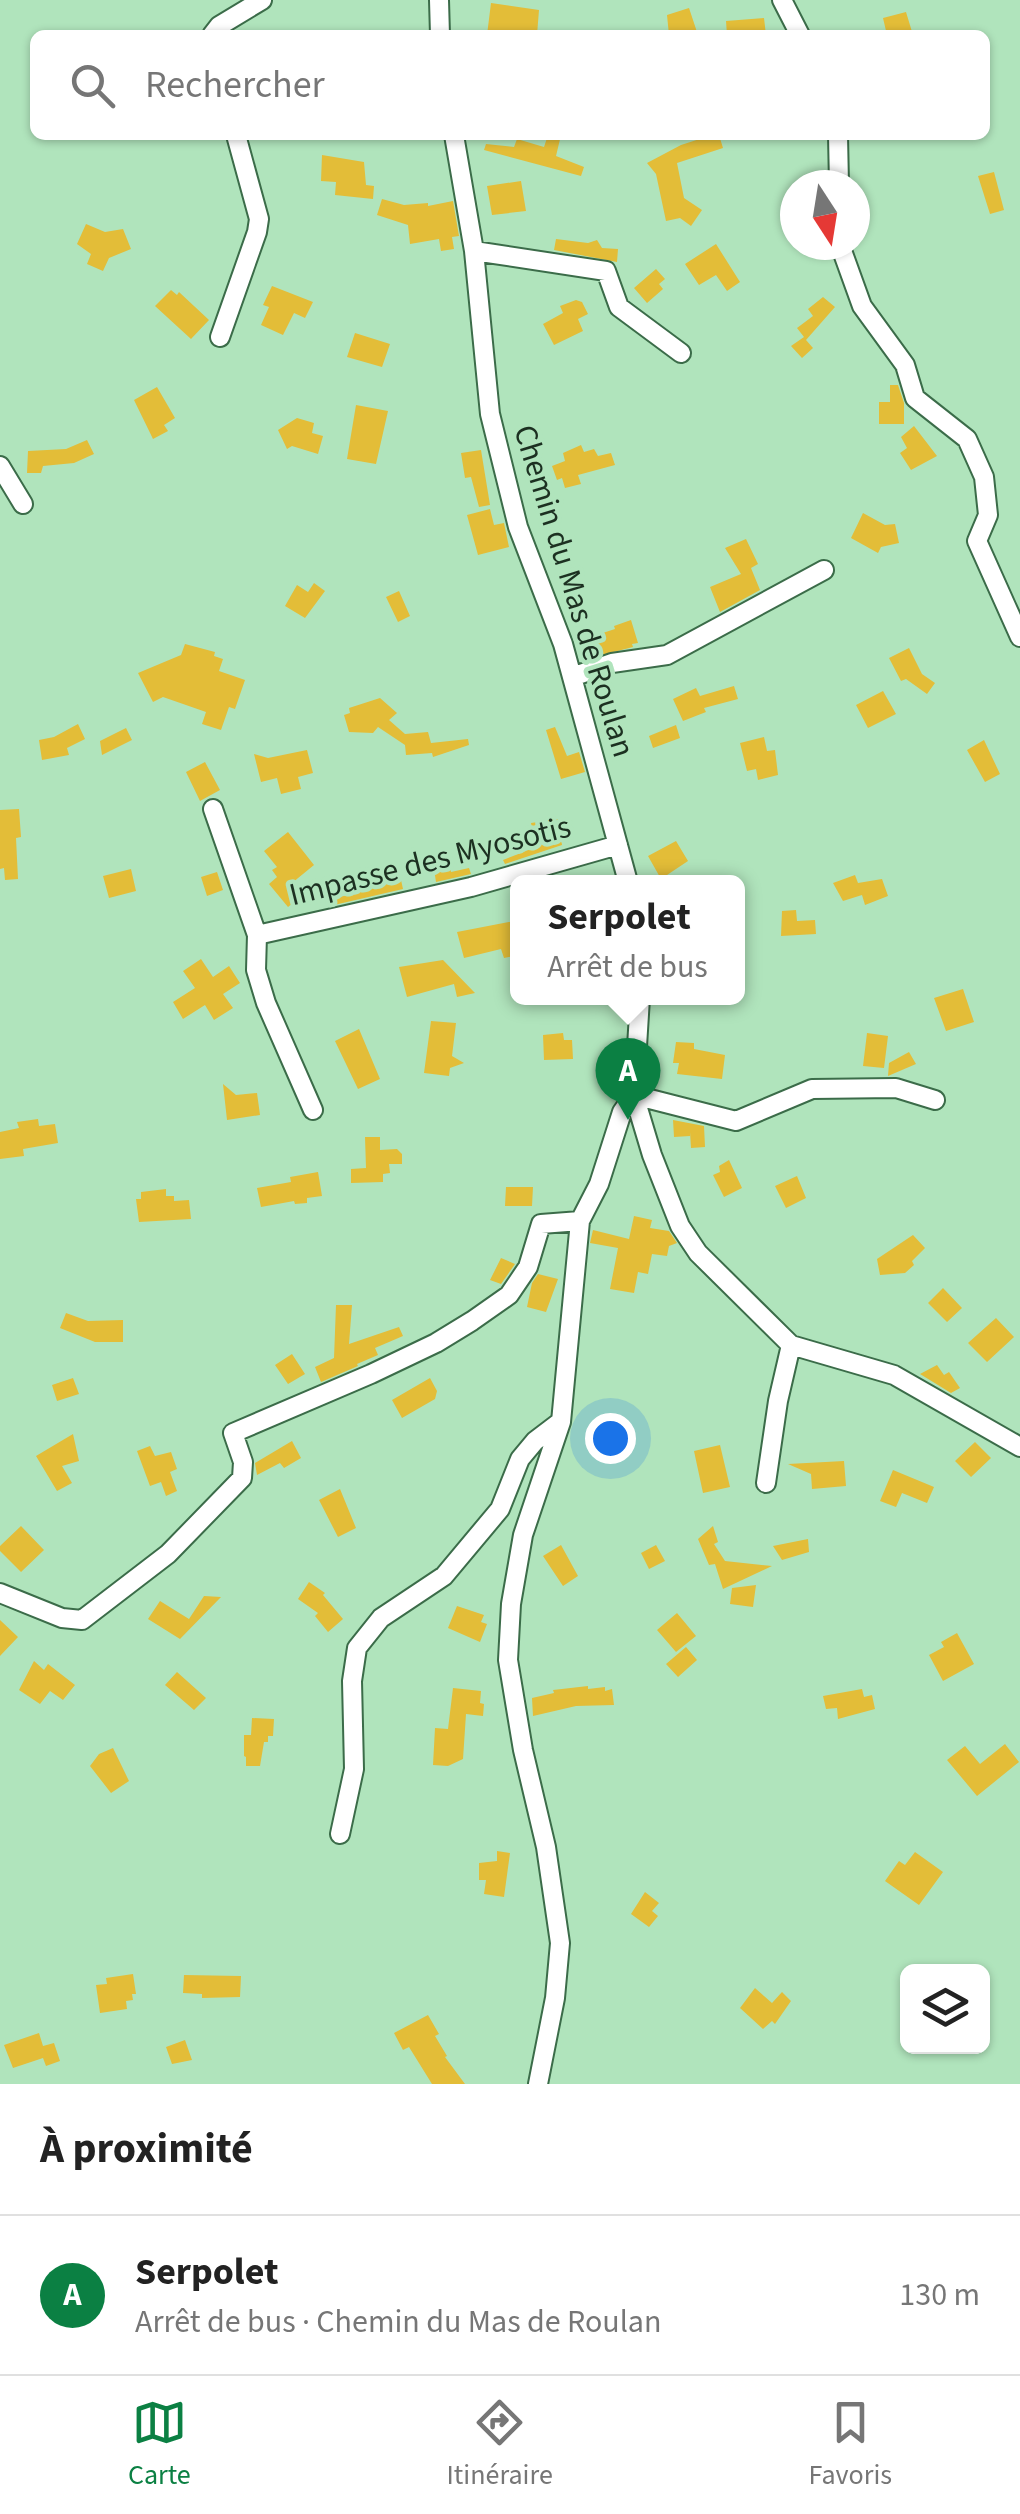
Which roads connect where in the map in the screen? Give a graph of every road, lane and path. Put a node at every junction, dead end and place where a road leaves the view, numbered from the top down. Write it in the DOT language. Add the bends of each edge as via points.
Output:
graph roads {
  1 [pos="262,0"];
  2 [pos="439,0"];
  3 [pos="782,0"];
  4 [pos="216,30"];
  5 [pos="440,30"];
  6 [pos="797,30"];
  7 [pos="237,140"];
  8 [pos="455,140"];
  9 [pos="838,140"];
  10 [pos="838,170"];
  11 [pos="474,251"];
  12 [pos="845,260"];
  13 [pos="220,337"];
  14 [pos="681,354"];
  15 [pos="0,466"];
  16 [pos="24,504"];
  17 [pos="824,570"];
  18 [pos="1020,637"];
  19 [pos="572,677"];
  20 [pos="213,809"];
  21 [pos="618,845"];
  22 [pos="513,875"];
  23 [pos="626,875"];
  24 [pos="510,876"];
  25 [pos="257,934"];
  26 [pos="640,1005"];
  27 [pos="634,1095"];
  28 [pos="935,1100"];
  29 [pos="313,1110"];
  30 [pos="580,1221"];
  31 [pos="791,1345"];
  32 [pos="560,1422"];
  33 [pos="1020,1447"];
  34 [pos="766,1483"];
  35 [pos="0,1593"];
  36 [pos="340,1834"];
  37 [pos="538,2084"];
  1 -- 4 [label="street"];
  2 -- 5 [label="street"];
  3 -- 6 [label="street"];
  7 -- 13 [label="street" via="259,219"];
  8 -- 11 [label="street, Chemin du Mas de Roulan"];
  9 -- 10 [label="street"];
  11 -- 14 [label="street" via="606,271 619,308"];
  11 -- 19 [label="street, Chemin du Mas de Roulan" via="490,414 518,528"];
  12 -- 18 [label="street" via="862,306 904,365 915,398 967,439 984,477 988,515 977,540"];
  15 -- 16 [label="street"];
  17 -- 19 [label="street" via="666,654"];
  19 -- 21 [label="street, Chemin du Mas de Roulan"];
  20 -- 25 [label="street, Impasse des Myosotis"];
  21 -- 22 [label="street, Impasse des Myosotis"];
  21 -- 23 [label="street, Chemin du Mas de Roulan"];
  24 -- 25 [label="street, Impasse des Myosotis"];
  25 -- 29 [label="street, Impasse des Myosotis" via="256,970 266,1002"];
  26 -- 27 [label="street"];
  27 -- 28 [label="street" via="736,1121 812,1088 896,1088"];
  27 -- 30 [label="street"];
  27 -- 31 [label="street" via="680,1226 698,1253"];
  30 -- 32 [label="street"];
  30 -- 35 [label="street" via="542,1224 528,1267 509,1295 436,1343 232,1433 242,1478 168,1554 82,1620"];
  31 -- 33 [label="street" via="894,1374"];
  31 -- 34 [label="street"];
  32 -- 36 [label="street" via="520,1459 500,1509 444,1576 381,1618 357,1648 354,1769"];
  32 -- 37 [label="street" via="523,1535 508,1660 560,1943"];
}
